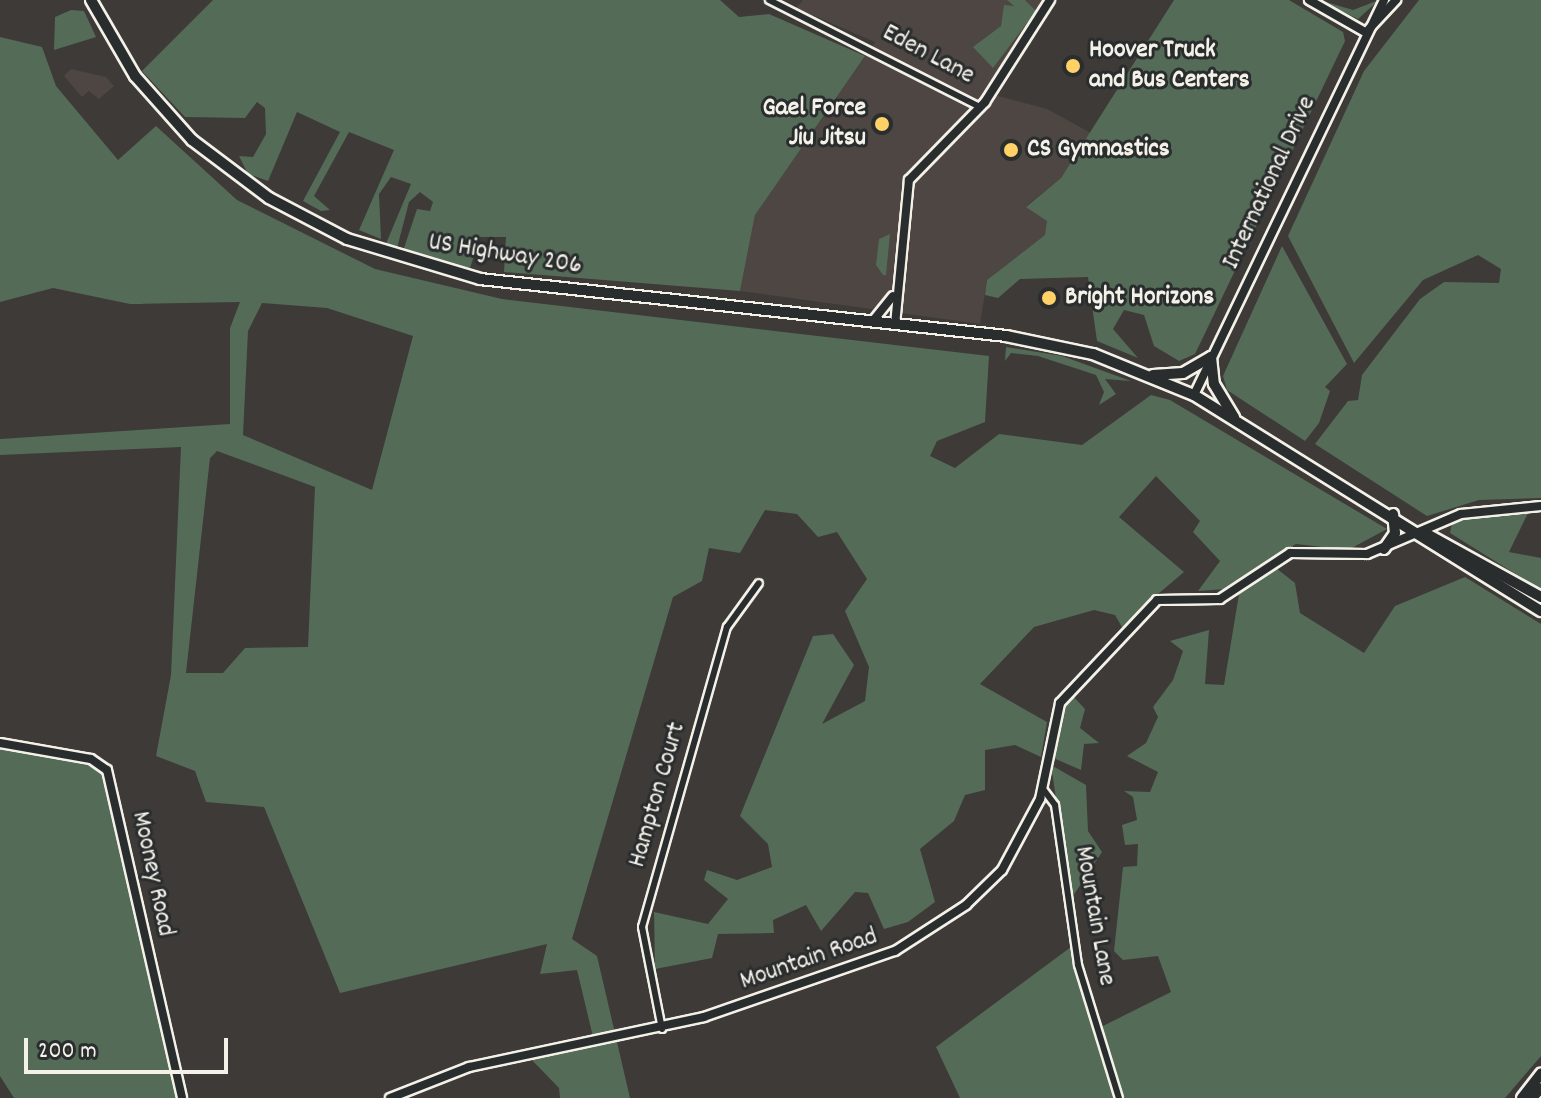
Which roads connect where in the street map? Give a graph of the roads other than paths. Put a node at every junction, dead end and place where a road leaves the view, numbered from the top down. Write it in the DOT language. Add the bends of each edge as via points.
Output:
graph roads {
  1 [pos="91,0"];
  2 [pos="769,0"];
  3 [pos="1050,0"];
  4 [pos="1309,0"];
  5 [pos="1384,0"];
  6 [pos="1396,0"];
  7 [pos="1365,32"];
  8 [pos="980,107"];
  9 [pos="894,295"];
  10 [pos="872,322"];
  11 [pos="895,325"];
  12 [pos="1211,357"];
  13 [pos="1151,375"];
  14 [pos="1194,395"];
  15 [pos="1235,419"];
  16 [pos="1541,506"];
  17 [pos="1393,514"];
  18 [pos="1421,531"];
  19 [pos="1384,549"];
  20 [pos="759,583"];
  21 [pos="1537,595"];
  22 [pos="1541,611"];
  23 [pos="0,743"];
  24 [pos="1043,789"];
  25 [pos="662,1029"];
  26 [pos="1541,1074"];
  27 [pos="1541,1088"];
  28 [pos="408,1094"];
  29 [pos="182,1098"];
  30 [pos="390,1098"];
  31 [pos="1119,1098"];
  32 [pos="1522,1098"];
  33 [pos="1532,1098"];
  1 -- 10 [label="highway, US Highway 206" via="135,76 192,140 269,198 347,239 480,279"];
  2 -- 8 [label="street, Eden Lane"];
  3 -- 8 [label="street"];
  4 -- 7 [label="street"];
  5 -- 7 [label="street, International Drive"];
  6 -- 7 [label="street, International Drive"];
  7 -- 12 [label="street, International Drive"];
  8 -- 9 [label="street" via="909,180"];
  9 -- 10 [label="street"];
  9 -- 11 [label="street"];
  10 -- 11 [label="highway, US Highway 206"];
  11 -- 13 [label="highway, US Highway 206" via="1055,344"];
  12 -- 13 [label="highway" via="1183,373"];
  12 -- 14 [label="street, International Drive"];
  12 -- 15 [label="highway" via="1214,384"];
  13 -- 14 [label="highway, US Highway 206"];
  14 -- 15 [label="highway, US Highway 206"];
  15 -- 17 [label="highway, US Highway 206"];
  16 -- 18 [label="street, Mountain Road" via="1461,514"];
  17 -- 18 [label="highway, US Highway 206"];
  17 -- 19 [label="highway" via="1395,533"];
  18 -- 19 [label="street, Mountain Road"];
  18 -- 21 [label="highway"];
  18 -- 22 [label="highway"];
  19 -- 24 [label="street, Mountain Road" via="1351,556 1290,553 1220,599 1157,600 1060,703"];
  20 -- 25 [label="street, Hampton Court" via="727,627 642,927"];
  23 -- 29 [label="street, Mooney Road" via="91,759 106,769"];
  24 -- 25 [label="street, Mountain Road" via="996,878 937,925 850,971"];
  24 -- 31 [label="street, Mountain Lane" via="1055,805 1078,965"];
  25 -- 28 [label="street, Mountain Road" via="469,1067"];
  26 -- 32 [label="highway"];
  27 -- 33 [label="highway"];
  28 -- 30 [label="street, Mountain Road"];
}
